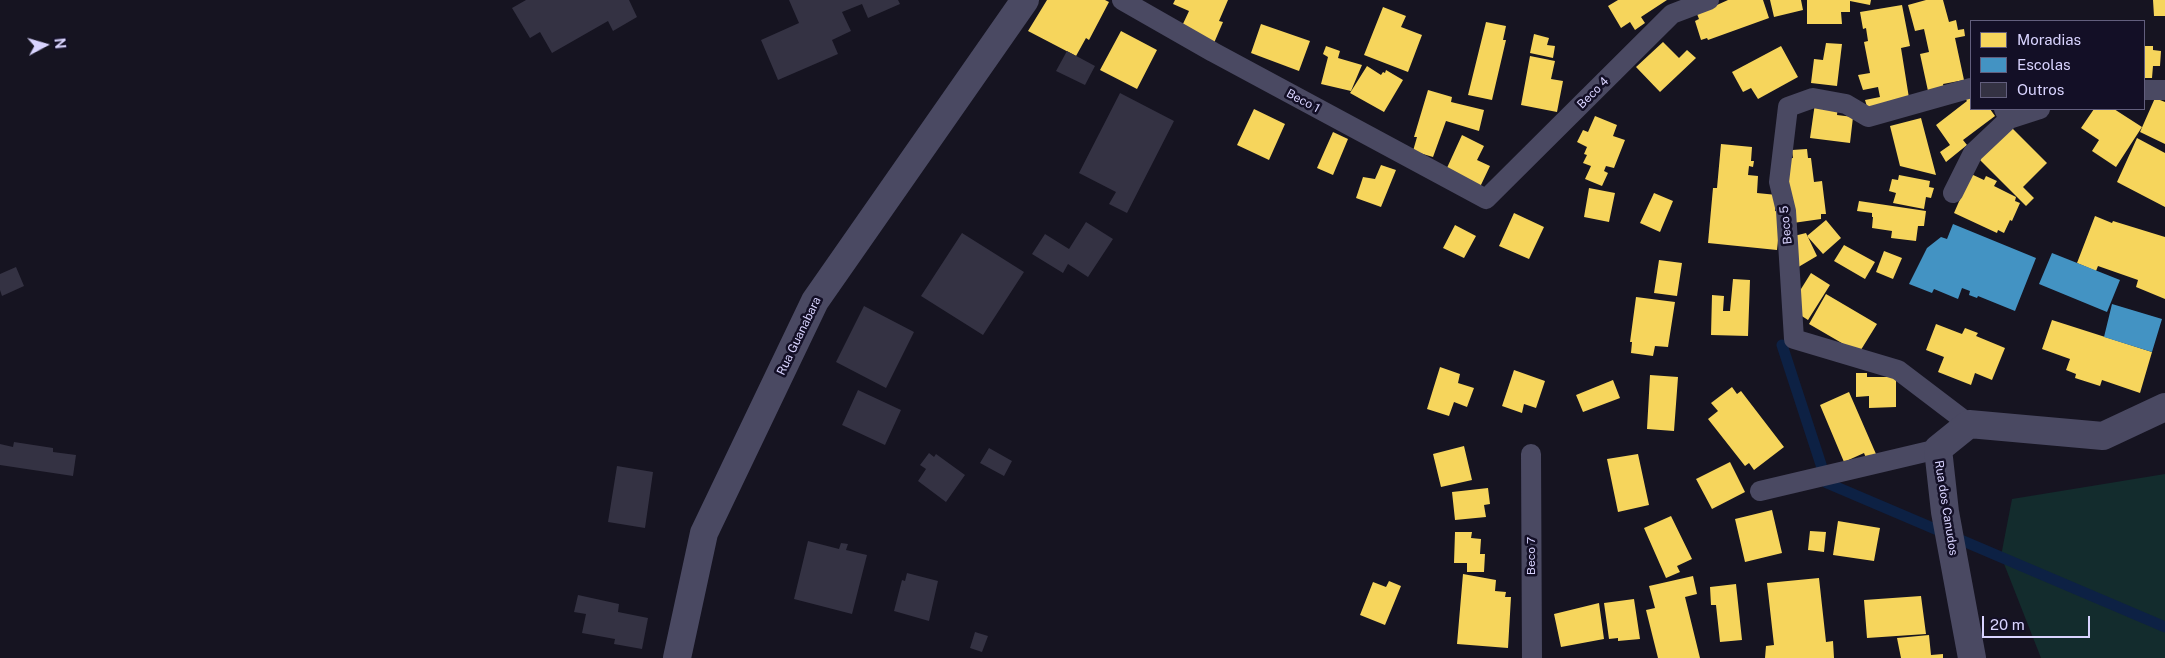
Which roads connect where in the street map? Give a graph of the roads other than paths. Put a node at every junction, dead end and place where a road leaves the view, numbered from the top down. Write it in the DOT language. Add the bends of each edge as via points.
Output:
graph roads {
  1 [pos="1025,0"];
  2 [pos="1122,0"];
  3 [pos="1709,0"];
  4 [pos="1970,88"];
  5 [pos="2145,90"];
  6 [pos="2165,90"];
  7 [pos="2033,110"];
  8 [pos="2006,114"];
  9 [pos="1953,193"];
  10 [pos="1486,199"];
  11 [pos="2165,407"];
  12 [pos="1969,424"];
  13 [pos="1938,449"];
  14 [pos="1531,454"];
  15 [pos="1760,491"];
  16 [pos="677,658"];
  17 [pos="1532,658"];
  18 [pos="1972,658"];
  1 -- 16 [label="street, Rua Guanabara" via="815,300 704,534"];
  2 -- 10 [label="lane, Beco 1"];
  3 -- 10 [label="lane, Beco 4" via="1672,14"];
  4 -- 12 [label="lane, Beco 5" via="1868,117 1846,104 1813,98 1788,107 1779,182 1786,210 1794,339 1898,370"];
  5 -- 6 [label="lane"];
  7 -- 8 [label="lane"];
  8 -- 9 [label="lane" via="1973,153"];
  11 -- 12 [label="street" via="2103,436"];
  12 -- 13 [label="street, Rua dos Canudos"];
  13 -- 15 [label="lane"];
  13 -- 18 [label="street, Rua dos Canudos" via="1945,512"];
  14 -- 17 [label="lane, Beco 7"];
}
